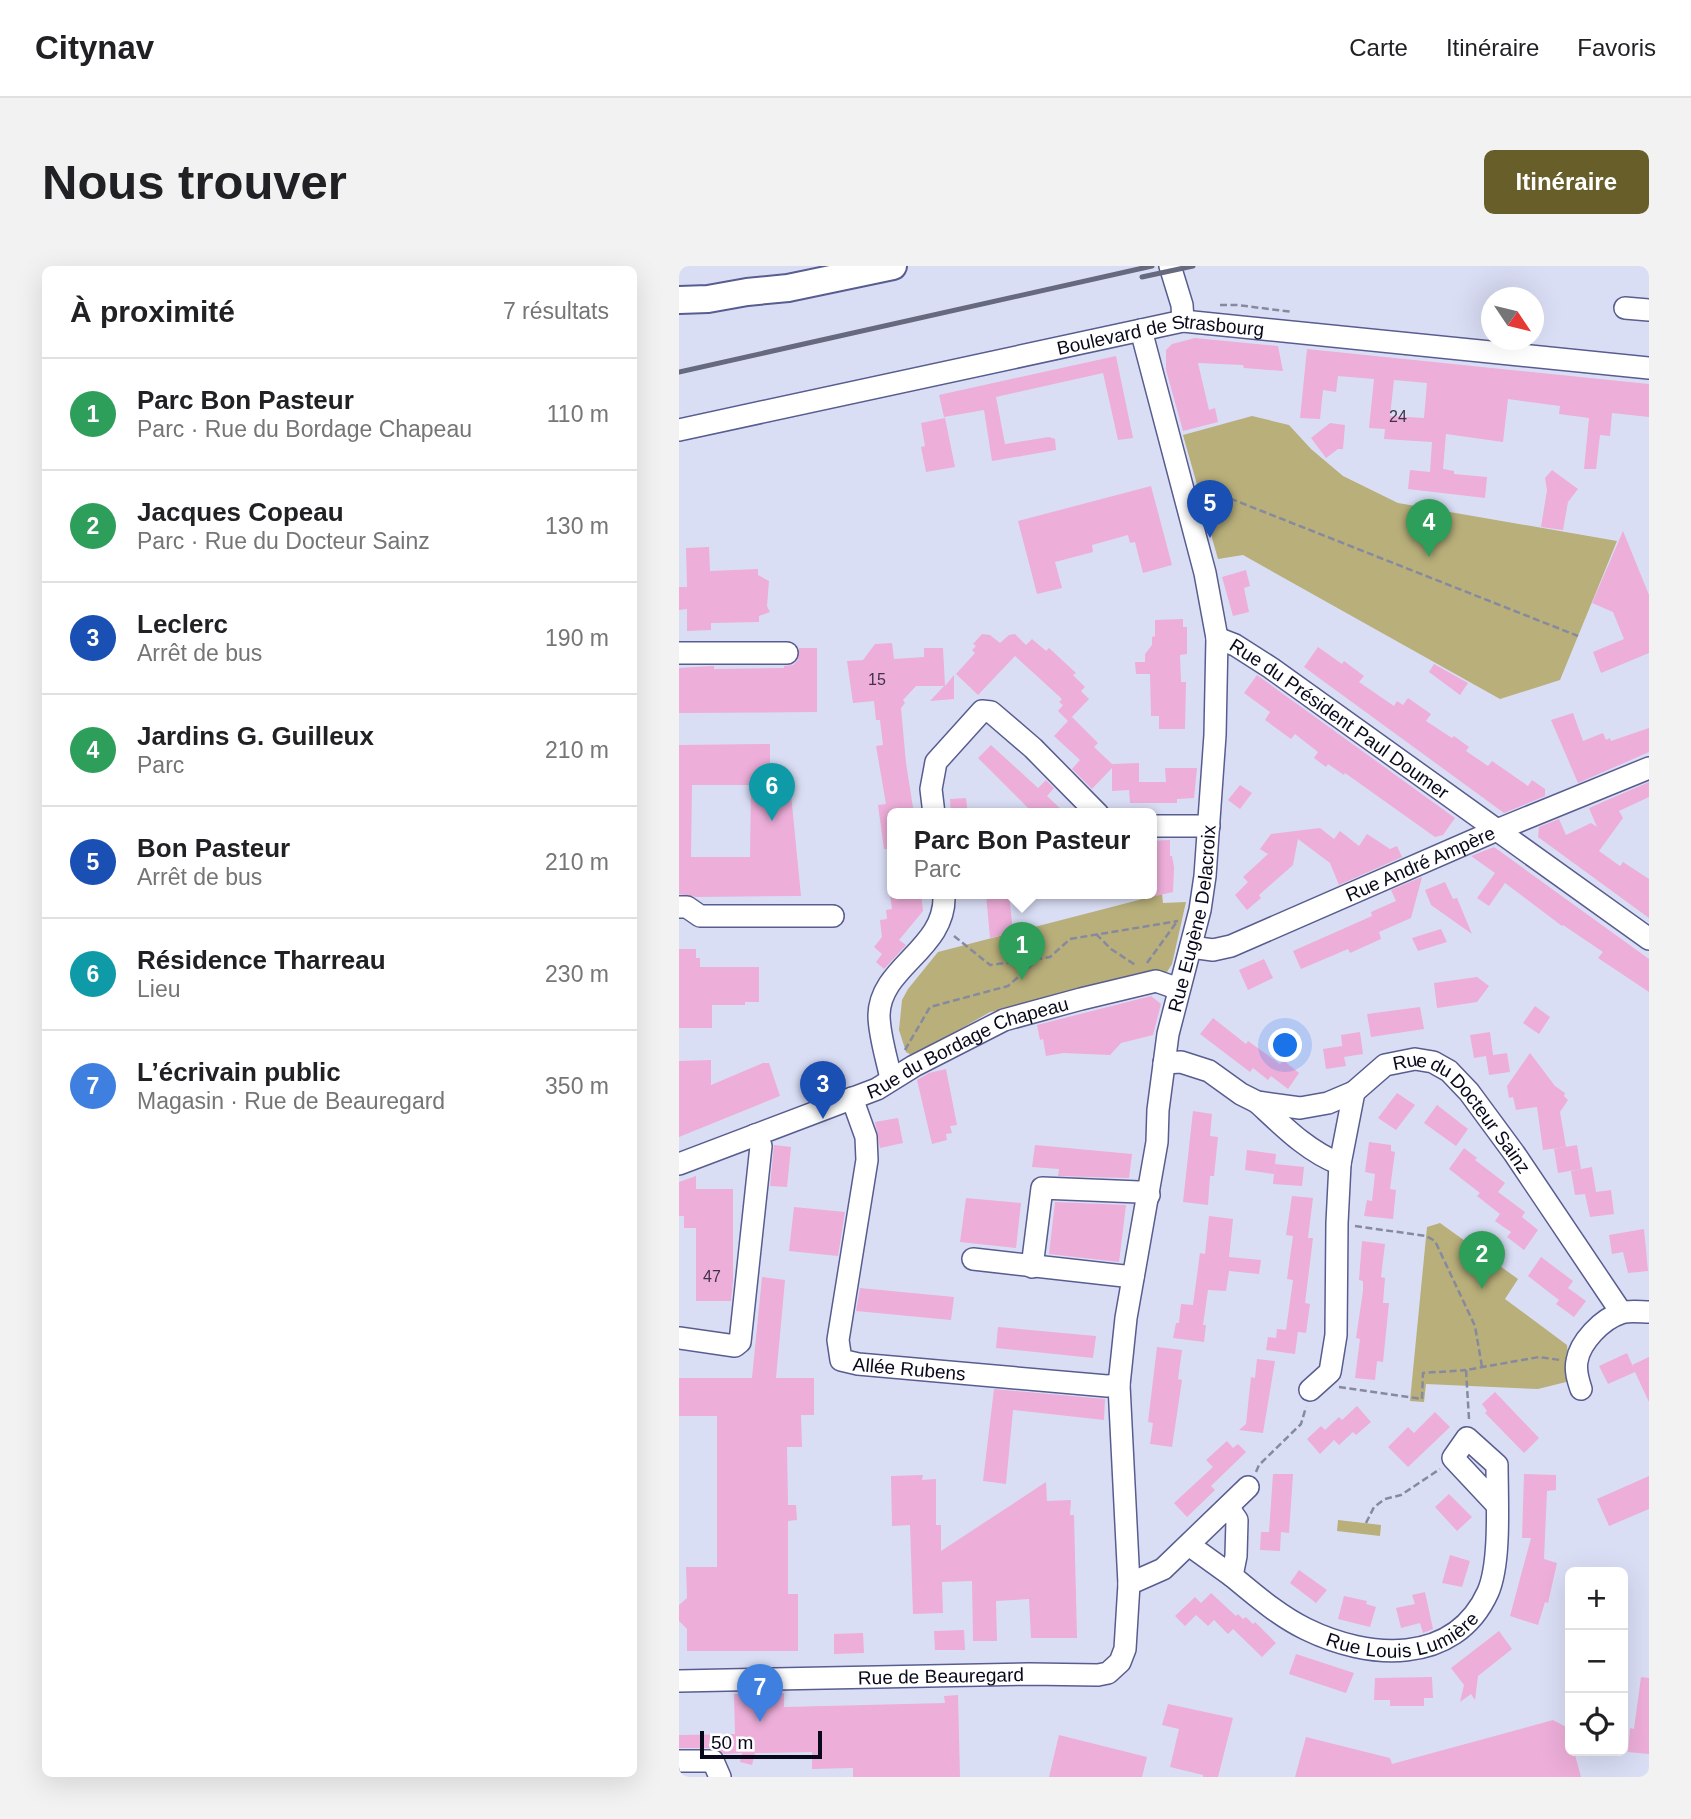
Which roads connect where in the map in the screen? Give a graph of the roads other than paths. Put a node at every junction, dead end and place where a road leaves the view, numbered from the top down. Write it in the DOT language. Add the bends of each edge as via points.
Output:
graph roads {
  1 [pos="893,266"];
  2 [pos="1170,266"];
  3 [pos="788,288"];
  4 [pos="679,300"];
  5 [pos="1625,308"];
  6 [pos="1649,310"];
  7 [pos="679,319"];
  8 [pos="1183,321"];
  9 [pos="1141,330"];
  10 [pos="1649,368"];
  11 [pos="679,430"];
  12 [pos="1217,638"];
  13 [pos="679,653"];
  14 [pos="787,653"];
  15 [pos="1649,768"];
  16 [pos="933,808"];
  17 [pos="1092,808"];
  18 [pos="1157,825"];
  19 [pos="1209,826"];
  20 [pos="1497,830"];
  21 [pos="944,899"];
  22 [pos="679,907"];
  23 [pos="833,916"];
  24 [pos="1649,939"];
  25 [pos="1191,947"];
  26 [pos="1179,989"];
  27 [pos="1164,1063"];
  28 [pos="891,1077"];
  29 [pos="1354,1092"];
  30 [pos="852,1098"];
  31 [pos="1257,1102"];
  32 [pos="755,1135"];
  33 [pos="679,1164"];
  34 [pos="1341,1164"];
  35 [pos="1149,1195"];
  36 [pos="973,1259"];
  37 [pos="1032,1267"];
  38 [pos="1133,1277"];
  39 [pos="1621,1312"];
  40 [pos="1649,1312"];
  41 [pos="679,1338"];
  42 [pos="1119,1385"];
  43 [pos="1581,1389"];
  44 [pos="1310,1390"];
  45 [pos="1248,1487"];
  46 [pos="1497,1504"];
  47 [pos="1228,1507"];
  48 [pos="1189,1545"];
  49 [pos="1232,1576"];
  50 [pos="1129,1584"];
  51 [pos="679,1681"];
  52 [pos="679,1761"];
  53 [pos="720,1777"];
  1 -- 3 [label="main road"];
  2 -- 8 [label="street"];
  3 -- 4 [label="main road"];
  3 -- 7 [label="main road" via="753,303"];
  5 -- 6 [label="street"];
  8 -- 9 [label="street, Boulevard de Strasbourg"];
  8 -- 10 [label="street, Boulevard de Strasbourg"];
  9 -- 11 [label="street, Boulevard de Strasbourg"];
  9 -- 12 [label="street, Rue du Président Paul Doumer" via="1205,573"];
  12 -- 19 [label="street, Rue Eugène Delacroix"];
  12 -- 20 [label="street, Rue du Président Paul Doumer" via="1271,668"];
  13 -- 14 [label="street"];
  15 -- 20 [label="street, Rue André Ampère"];
  16 -- 17 [label="street" via="936,762 982,711 991,712 1033,748"];
  18 -- 19 [label="street"];
  19 -- 25 [label="street, Rue Eugène Delacroix" via="1205,876 1188,919"];
  20 -- 24 [label="street, Rue du Président Paul Doumer"];
  20 -- 25 [label="street, Rue André Ampère" via="1231,946 1213,950"];
  21 -- 28 [label="street" via="940,924 884,991 879,1015"];
  22 -- 23 [label="street" via="700,916"];
  25 -- 26 [label="street, Rue Eugène Delacroix"];
  26 -- 27 [label="street, Rue Eugène Delacroix"];
  26 -- 28 [label="street, Rue du Bordage Chapeau" via="1156,981 1003,1020"];
  27 -- 31 [label="street, Rue du Docteur Sainz" via="1201,1068"];
  27 -- 35 [label="street, Rue Eugène Delacroix"];
  28 -- 30 [label="street, Rue du Bordage Chapeau" via="877,1089"];
  29 -- 31 [label="street, Rue du Docteur Sainz" via="1300,1108"];
  29 -- 34 [label="street"];
  29 -- 39 [label="street, Rue du Docteur Sainz" via="1385,1065 1415,1059 1449,1070 1514,1153"];
  30 -- 32 [label="street, Rue du Bordage Chapeau"];
  30 -- 42 [label="street, Allée Rubens" via="866,1137 867,1160 838,1340 841,1360"];
  31 -- 34 [label="street" via="1292,1136"];
  32 -- 33 [label="street, Rue du Bordage Chapeau"];
  32 -- 41 [label="street" via="761,1146 740,1342 735,1346"];
  34 -- 44 [label="street" via="1336,1335 1330,1372"];
  35 -- 37 [label="street" via="1042,1188"];
  35 -- 38 [label="street, Rue Eugène Delacroix"];
  36 -- 37 [label="street"];
  37 -- 38 [label="street"];
  38 -- 42 [label="street, Rue Eugène Delacroix"];
  39 -- 40 [label="street"];
  39 -- 43 [label="street" via="1587,1340 1577,1360"];
  42 -- 50 [label="street, Rue Eugène Delacroix"];
  45 -- 47 [label="street"];
  46 -- 46 [label="street, Rue Louis Lumière" via="1497,1465 1468,1438 1453,1458"];
  46 -- 49 [label="street, Rue Louis Lumière" via="1494,1569 1488,1592 1462,1627 1444,1640 1422,1647 1377,1652 1332,1640 1284,1616"];
  47 -- 48 [label="street"];
  47 -- 49 [label="street" via="1237,1520"];
  48 -- 49 [label="street, Rue Louis Lumière"];
  48 -- 50 [label="street" via="1163,1569"];
  50 -- 51 [label="street, Rue de Beauregard" via="1125,1648 1120,1662 1108,1673"];
  52 -- 53 [label="street" via="713,1761"];
}
